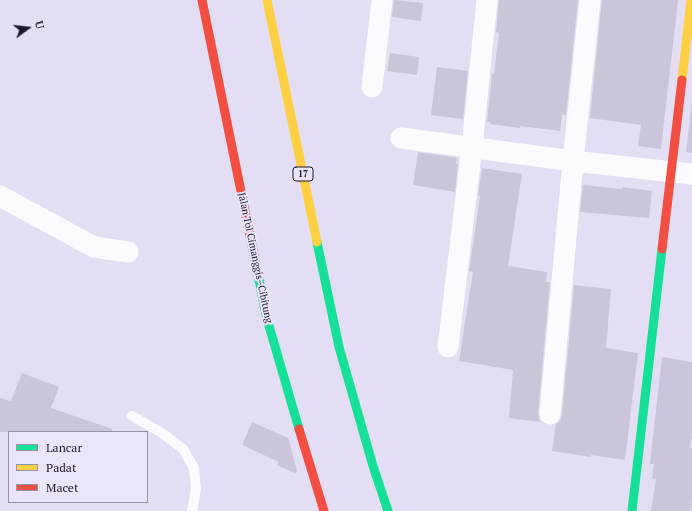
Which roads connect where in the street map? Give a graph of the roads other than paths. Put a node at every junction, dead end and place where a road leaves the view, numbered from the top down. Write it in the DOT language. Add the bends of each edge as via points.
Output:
graph roads {
  1 [pos="202,0"];
  2 [pos="267,0"];
  3 [pos="382,0"];
  4 [pos="486,0"];
  5 [pos="590,0"];
  6 [pos="691,0"];
  7 [pos="372,87"];
  8 [pos="401,138"];
  9 [pos="472,147"];
  10 [pos="573,161"];
  11 [pos="671,172"];
  12 [pos="692,174"];
  13 [pos="0,196"];
  14 [pos="128,252"];
  15 [pos="448,347"];
  16 [pos="550,414"];
  17 [pos="132,416"];
  18 [pos="192,511"];
  19 [pos="324,511"];
  20 [pos="388,511"];
  21 [pos="632,511"];
  1 -- 19 [label="main road, Jalan Tol Cimanggis–Cibitung" via="267,319"];
  2 -- 20 [label="main road, 17" via="339,347"];
  3 -- 7 [label="street"];
  4 -- 9 [label="street"];
  5 -- 10 [label="street"];
  6 -- 11 [label="main road"];
  8 -- 9 [label="street"];
  9 -- 10 [label="street"];
  9 -- 15 [label="street"];
  10 -- 11 [label="street"];
  10 -- 16 [label="street"];
  11 -- 12 [label="street"];
  11 -- 21 [label="main road"];
  13 -- 14 [label="street" via="94,247"];
  17 -- 18 [label="lane" via="162,433 183,449 194,468 196,489"];
}
